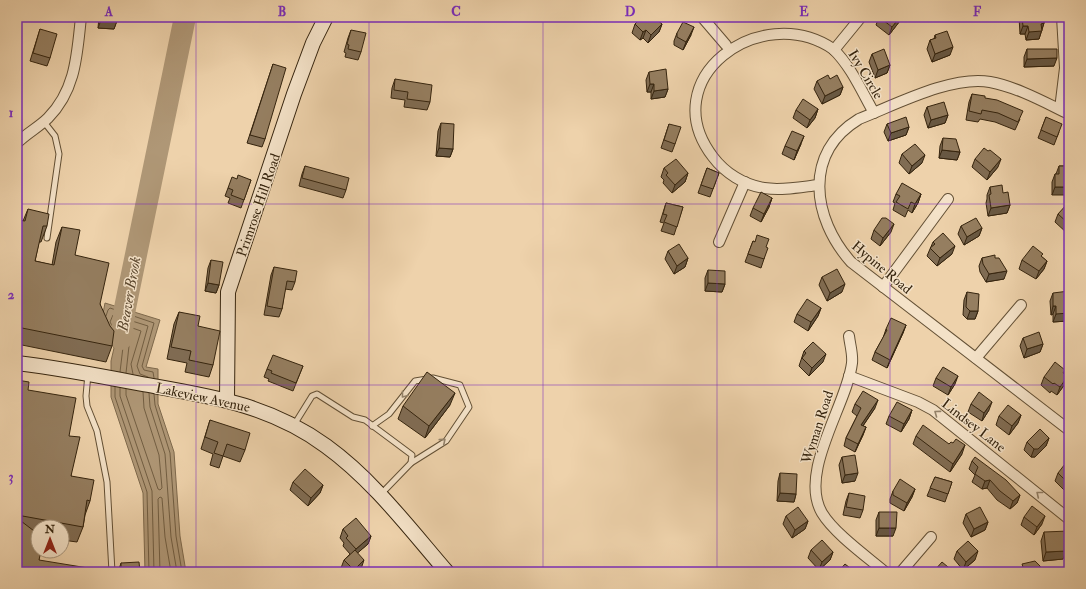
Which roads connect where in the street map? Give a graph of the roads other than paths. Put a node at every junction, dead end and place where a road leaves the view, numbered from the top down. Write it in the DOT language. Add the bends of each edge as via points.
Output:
graph roads {
  1 [pos="82,17"];
  2 [pos="326,17"];
  3 [pos="702,17"];
  4 [pos="861,17"];
  5 [pos="1062,17"];
  6 [pos="726,45"];
  7 [pos="834,50"];
  8 [pos="1064,112"];
  9 [pos="874,113"];
  10 [pos="44,122"];
  11 [pos="17,143"];
  12 [pos="745,182"];
  13 [pos="818,185"];
  14 [pos="948,199"];
  15 [pos="47,238"];
  16 [pos="719,242"];
  17 [pos="883,287"];
  18 [pos="1021,305"];
  19 [pos="849,336"];
  20 [pos="976,358"];
  21 [pos="17,363"];
  22 [pos="95,375"];
  23 [pos="849,376"];
  24 [pos="227,399"];
  25 [pos="294,425"];
  26 [pos="372,426"];
  27 [pos="1069,430"];
  28 [pos="411,463"];
  29 [pos="381,495"];
  30 [pos="1069,519"];
  31 [pos="931,537"];
  32 [pos="112,572"];
  33 [pos="447,572"];
  34 [pos="884,572"];
  35 [pos="901,572"];
  1 -- 10 [label="street" via="72,79 63,100"];
  2 -- 24 [label="main road, Primrose Hill Road" via="313,43 294,94 228,292"];
  3 -- 6 [label="street"];
  4 -- 7 [label="street"];
  5 -- 8 [label="street"];
  6 -- 7 [label="street, Ivy Circle" via="747,33 769,27 781,27 804,31"];
  6 -- 12 [label="street, Ivy Circle" via="704,72 697,95 697,118 709,152 724,170"];
  7 -- 9 [label="street, Ivy Circle" via="845,63"];
  8 -- 9 [label="street, Hypine Road" via="1004,85 975,81 948,85"];
  9 -- 13 [label="street, Hypine Road" via="848,126 830,146 823,161"];
  10 -- 11 [label="street"];
  10 -- 15 [label="lane" via="55,136 59,154"];
  12 -- 13 [label="street, Ivy Circle" via="773,189"];
  12 -- 16 [label="street"];
  13 -- 17 [label="street, Hypine Road" via="825,219 836,244 851,262"];
  14 -- 17 [label="street"];
  17 -- 20 [label="street, Hypine Road"];
  18 -- 20 [label="street"];
  19 -- 23 [label="street, Wyman Road" via="852,353"];
  20 -- 27 [label="street, Hypine Road"];
  21 -- 22 [label="main road, Lakeview Avenue"];
  22 -- 24 [label="main road, Lakeview Avenue"];
  22 -- 32 [label="lane" via="86,402 96,431 106,482"];
  30 -- 23 [label="street, Lindsey Lane, one-way" via="933,410"];
  23 -- 34 [label="street, Wyman Road" via="818,467 818,503 829,522"];
  24 -- 25 [label="main road, Lakeview Avenue"];
  25 -- 26 [label="lane" via="312,396 317,394 353,418 365,420"];
  25 -- 29 [label="main road, Lakeview Avenue" via="340,456"];
  26 -- 28 [label="lane" via="412,455"];
  28 -- 26 [label="lane, one-way" via="446,440 469,407 460,385 433,378 415,381 389,414"];
  28 -- 29 [label="lane"];
  29 -- 33 [label="main road, Lakeview Avenue"];
  31 -- 35 [label="street"];
}
